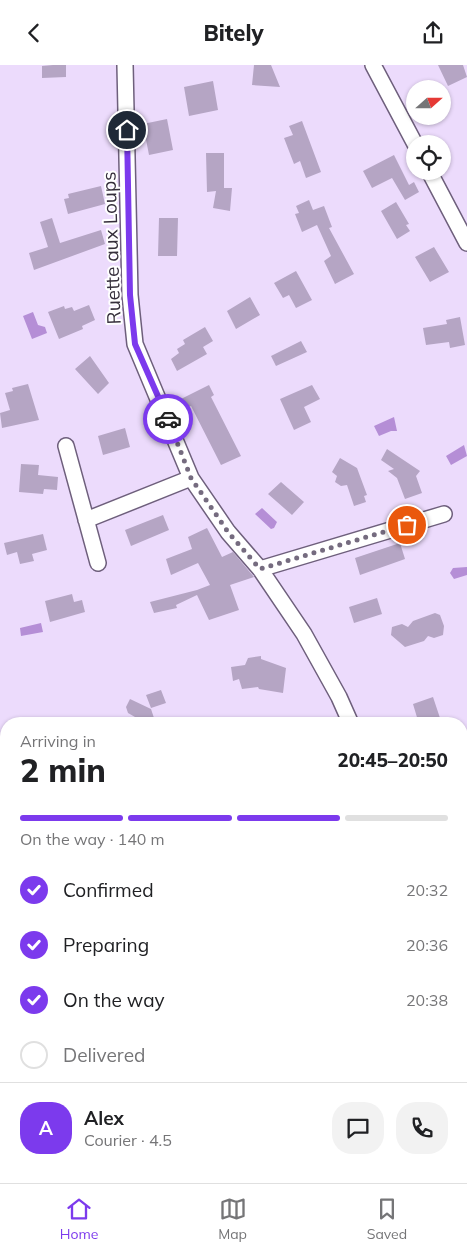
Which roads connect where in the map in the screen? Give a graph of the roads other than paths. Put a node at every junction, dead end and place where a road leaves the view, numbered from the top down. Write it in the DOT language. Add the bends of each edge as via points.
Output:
graph roads {
  1 [pos="125,65"];
  2 [pos="373,65"];
  3 [pos="410,135"];
  4 [pos="434,180"];
  5 [pos="467,243"];
  6 [pos="66,446"];
  7 [pos="191,478"];
  8 [pos="444,514"];
  9 [pos="86,520"];
  10 [pos="98,563"];
  11 [pos="260,569"];
  12 [pos="348,717"];
  1 -- 7 [label="street, Ruette aux Loups" via="130,295 135,344"];
  2 -- 3 [label="street"];
  4 -- 5 [label="street"];
  6 -- 9 [label="street"];
  7 -- 9 [label="street"];
  7 -- 11 [label="street, Ruette aux Loups" via="228,532"];
  8 -- 11 [label="street"];
  9 -- 10 [label="street"];
  11 -- 12 [label="street, Ruette aux Loups" via="304,634"];
}
